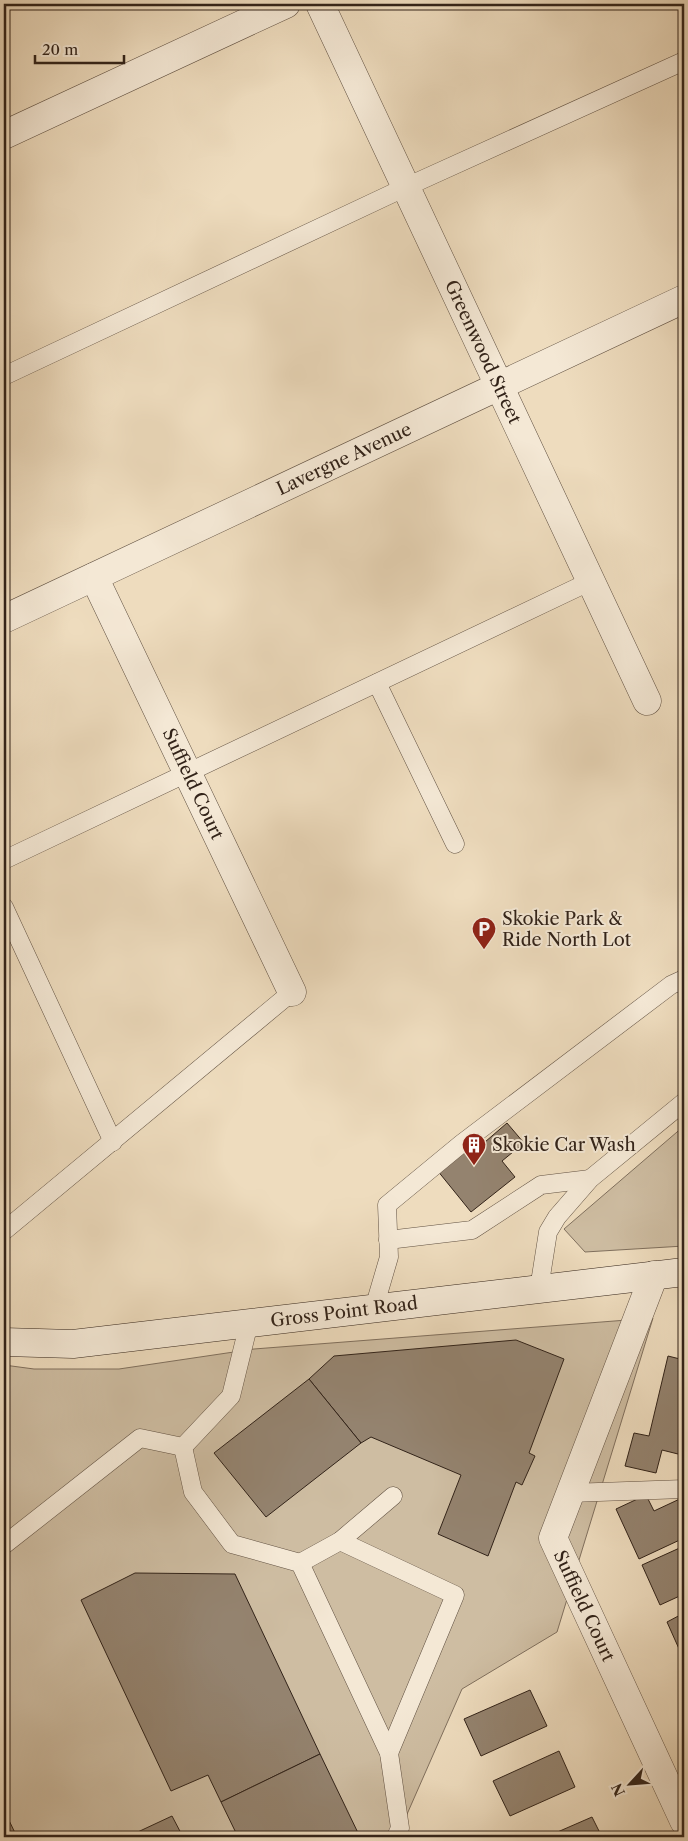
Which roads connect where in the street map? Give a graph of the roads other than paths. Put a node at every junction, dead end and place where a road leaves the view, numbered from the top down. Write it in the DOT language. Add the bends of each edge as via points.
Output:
graph roads {
  1 [pos="286,4"];
  2 [pos="320,4"];
  3 [pos="684,61"];
  4 [pos="4,135"];
  5 [pos="406,188"];
  6 [pos="684,298"];
  7 [pos="4,376"];
  8 [pos="498,385"];
  9 [pos="94,577"];
  10 [pos="591,581"];
  11 [pos="4,619"];
  12 [pos="377,683"];
  13 [pos="647,701"];
  14 [pos="188,773"];
  15 [pos="454,844"];
  16 [pos="4,860"];
  17 [pos="4,907"];
  18 [pos="684,979"];
  19 [pos="292,992"];
  20 [pos="684,1102"];
  21 [pos="113,1142"];
  22 [pos="590,1179"];
  23 [pos="4,1232"];
  24 [pos="388,1240"];
  25 [pos="684,1272"];
  26 [pos="654,1275"];
  27 [pos="539,1288"];
  28 [pos="374,1308"];
  29 [pos="249,1323"];
  30 [pos="4,1342"];
  31 [pos="183,1447"];
  32 [pos="684,1489"];
  33 [pos="570,1493"];
  34 [pos="393,1496"];
  35 [pos="340,1541"];
  36 [pos="4,1545"];
  37 [pos="300,1563"];
  38 [pos="389,1753"];
  39 [pos="684,1821"];
  40 [pos="396,1837"];
  1 -- 4 [label="street"];
  2 -- 5 [label="street, Greenwood Street"];
  3 -- 5 [label="lane"];
  5 -- 7 [label="lane"];
  5 -- 8 [label="street, Greenwood Street"];
  6 -- 8 [label="street, Lavergne Avenue"];
  8 -- 9 [label="street, Lavergne Avenue"];
  8 -- 10 [label="street, Greenwood Street"];
  9 -- 11 [label="street, Lavergne Avenue"];
  9 -- 14 [label="street, Suffield Court"];
  10 -- 12 [label="lane"];
  10 -- 13 [label="street, Greenwood Street"];
  12 -- 14 [label="lane"];
  12 -- 15 [label="lane"];
  14 -- 16 [label="lane"];
  14 -- 19 [label="street, Suffield Court"];
  17 -- 21 [label="lane"];
  18 -- 24 [label="lane" via="671,984 387,1205"];
  19 -- 21 [label="lane"];
  20 -- 22 [label="lane"];
  21 -- 23 [label="lane"];
  22 -- 24 [label="lane" via="541,1185 472,1230"];
  22 -- 27 [label="lane" via="556,1217 548,1232"];
  24 -- 28 [label="lane" via="389,1257"];
  25 -- 26 [label="street, Gross Point Road"];
  26 -- 27 [label="street, Gross Point Road"];
  26 -- 33 [label="street, Suffield Court"];
  27 -- 28 [label="street, Gross Point Road"];
  28 -- 29 [label="street, Gross Point Road"];
  29 -- 30 [label="street, Gross Point Road" via="73,1344"];
  29 -- 31 [label="lane" via="232,1396"];
  31 -- 36 [label="lane" via="140,1438"];
  31 -- 37 [label="lane" via="193,1492 232,1544"];
  32 -- 33 [label="lane"];
  33 -- 39 [label="street, Suffield Court" via="553,1538"];
  34 -- 35 [label="lane"];
  35 -- 37 [label="lane"];
  35 -- 38 [label="lane" via="455,1595"];
  37 -- 38 [label="lane"];
  38 -- 40 [label="lane" via="400,1828"];
}
